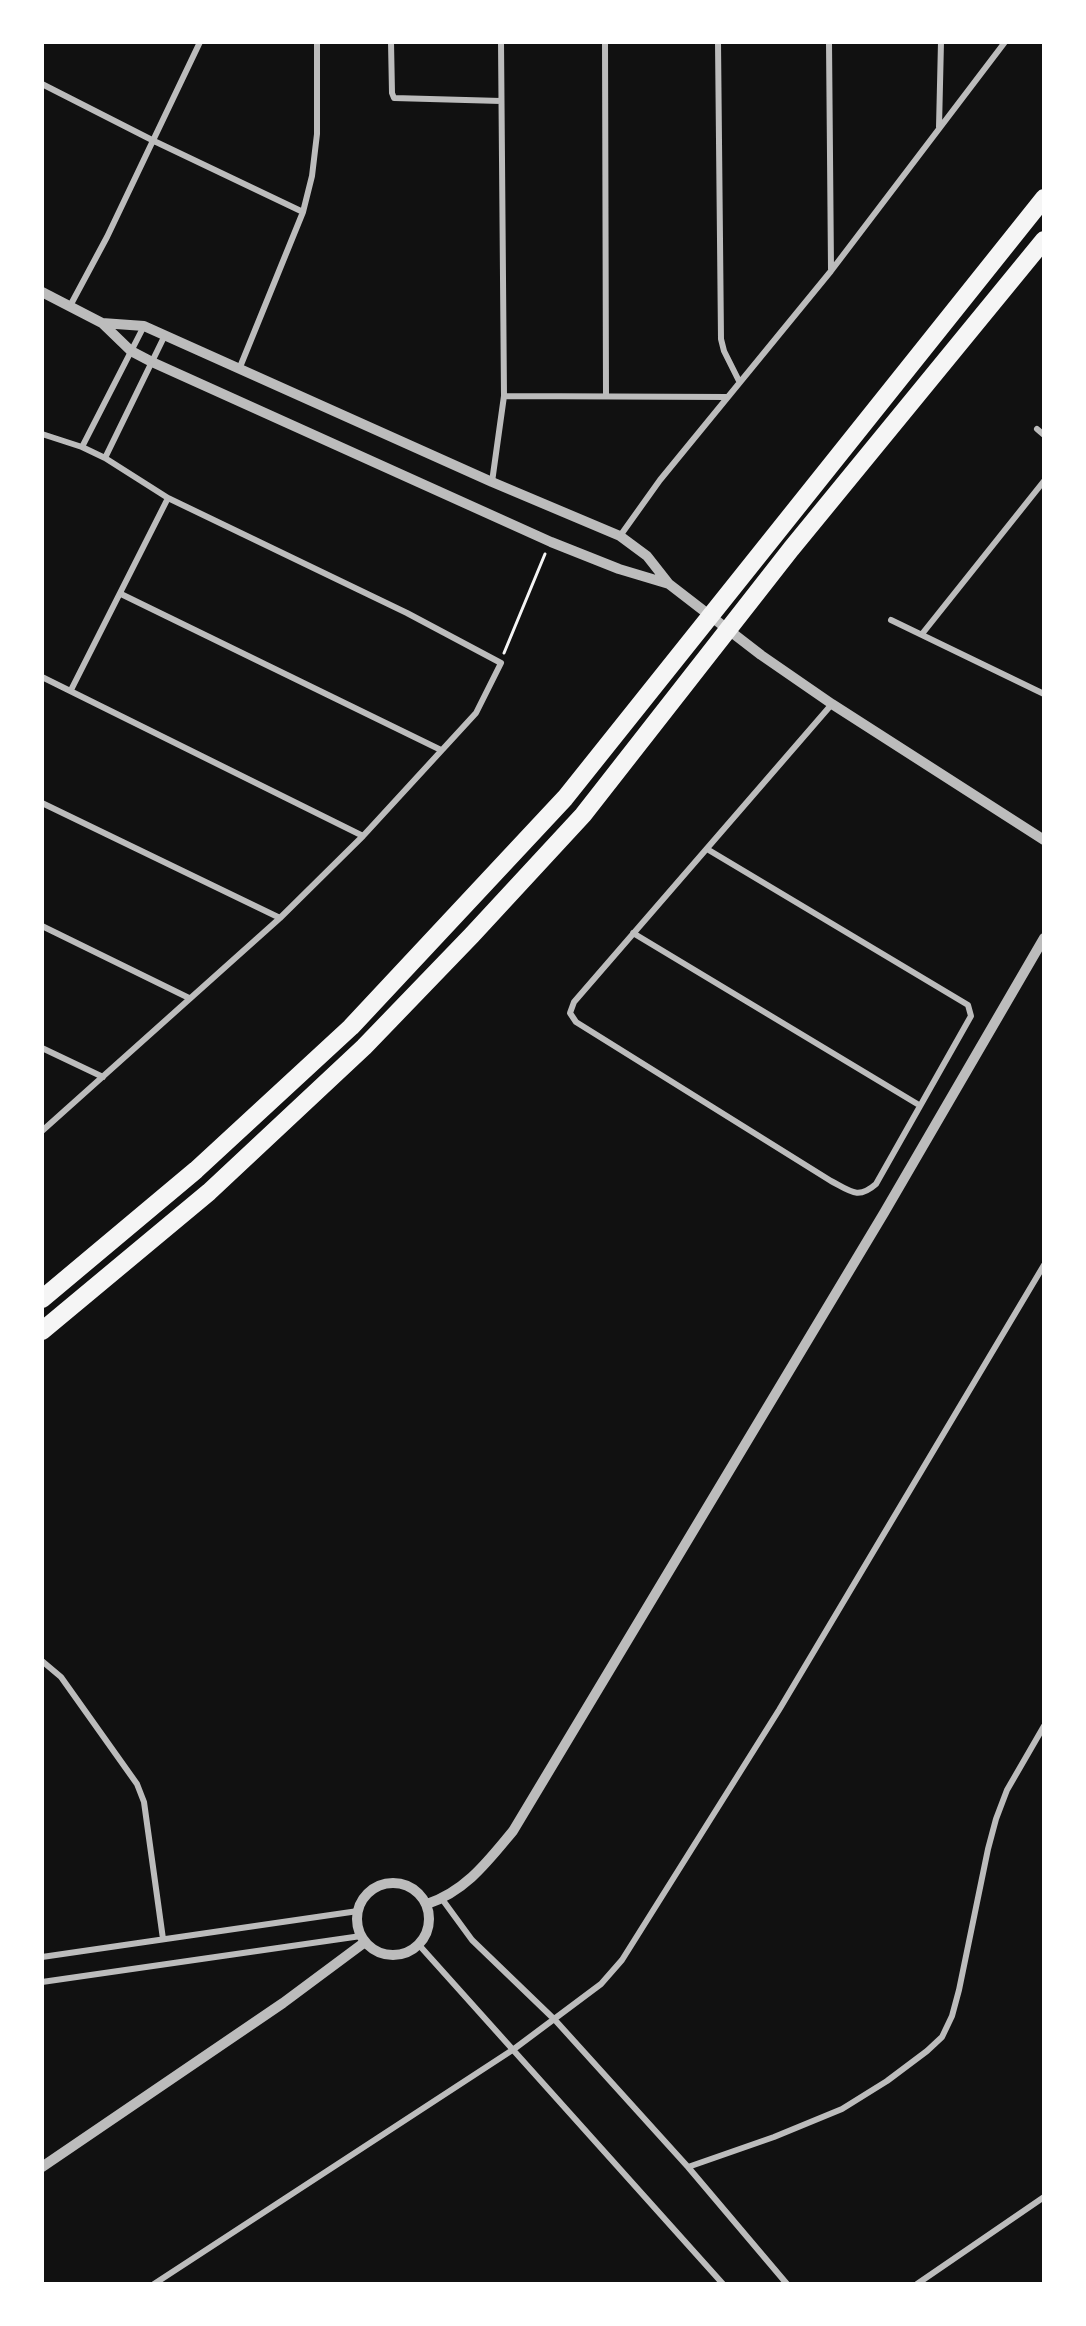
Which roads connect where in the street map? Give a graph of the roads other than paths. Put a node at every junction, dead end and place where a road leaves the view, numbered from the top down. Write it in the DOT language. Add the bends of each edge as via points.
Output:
graph roads {
  1 [pos="200,42"];
  2 [pos="317,42"];
  3 [pos="391,42"];
  4 [pos="501,42"];
  5 [pos="605,42"];
  6 [pos="718,42"];
  7 [pos="829,42"];
  8 [pos="941,42"];
  9 [pos="1005,42"];
  10 [pos="42,84"];
  11 [pos="501,100"];
  12 [pos="939,127"];
  13 [pos="154,141"];
  14 [pos="1044,198"];
  15 [pos="303,212"];
  16 [pos="1044,240"];
  17 [pos="831,271"];
  18 [pos="42,292"];
  19 [pos="70,306"];
  20 [pos="102,323"];
  21 [pos="144,326"];
  22 [pos="165,335"];
  23 [pos="131,351"];
  24 [pos="152,362"];
  25 [pos="240,367"];
  26 [pos="739,381"];
  27 [pos="606,395"];
  28 [pos="504,396"];
  29 [pos="727,397"];
  30 [pos="1037,429"];
  31 [pos="42,434"];
  32 [pos="1044,435"];
  33 [pos="82,447"];
  34 [pos="105,458"];
  35 [pos="1044,481"];
  36 [pos="492,482"];
  37 [pos="168,498"];
  38 [pos="620,536"];
  39 [pos="669,584"];
  40 [pos="121,594"];
  41 [pos="891,620"];
  42 [pos="922,634"];
  43 [pos="42,677"];
  44 [pos="70,690"];
  45 [pos="1043,692"];
  46 [pos="832,704"];
  47 [pos="441,750"];
  48 [pos="42,803"];
  49 [pos="363,836"];
  50 [pos="1044,840"];
  51 [pos="708,849"];
  52 [pos="280,918"];
  53 [pos="42,926"];
  54 [pos="633,933"];
  55 [pos="1044,938"];
  56 [pos="189,998"];
  57 [pos="42,1048"];
  58 [pos="102,1077"];
  59 [pos="919,1106"];
  60 [pos="42,1131"];
  61 [pos="1044,1265"];
  62 [pos="42,1299"];
  63 [pos="42,1331"];
  64 [pos="42,1661"];
  65 [pos="1044,1726"];
  66 [pos="442,1899"];
  67 [pos="427,1904"];
  68 [pos="357,1911"];
  69 [pos="363,1939"];
  70 [pos="163,1940"];
  71 [pos="419,1945"];
  72 [pos="42,1957"];
  73 [pos="42,1982"];
  74 [pos="555,2020"];
  75 [pos="514,2049"];
  76 [pos="42,2166"];
  77 [pos="688,2167"];
  78 [pos="1044,2197"];
  79 [pos="154,2284"];
  80 [pos="723,2284"];
  81 [pos="787,2284"];
  82 [pos="917,2284"];
  1 -- 13 [label="street"];
  2 -- 15 [label="street" via="317,134"];
  3 -- 11 [label="street" via="394,98"];
  4 -- 11 [label="street"];
  5 -- 27 [label="street"];
  6 -- 26 [label="street" via="721,339"];
  7 -- 17 [label="street"];
  8 -- 12 [label="street"];
  9 -- 12 [label="street"];
  10 -- 13 [label="street"];
  11 -- 28 [label="street"];
  12 -- 17 [label="street"];
  13 -- 15 [label="street"];
  13 -- 19 [label="street"];
  14 -- 62 [label="highway" via="557,807 351,1027 196,1170"];
  15 -- 25 [label="street"];
  16 -- 63 [label="highway" via="798,540 583,815 364,1047 209,1192"];
  17 -- 26 [label="street"];
  18 -- 19 [label="street"];
  19 -- 20 [label="street"];
  20 -- 21 [label="street"];
  20 -- 23 [label="street"];
  21 -- 22 [label="street"];
  21 -- 23 [label="street"];
  22 -- 24 [label="street"];
  22 -- 25 [label="street"];
  23 -- 24 [label="street"];
  23 -- 33 [label="street"];
  24 -- 34 [label="street"];
  24 -- 39 [label="street" via="550,542"];
  25 -- 36 [label="street"];
  26 -- 29 [label="street"];
  27 -- 28 [label="street"];
  27 -- 29 [label="street"];
  28 -- 36 [label="street"];
  29 -- 38 [label="street"];
  30 -- 32 [label="street"];
  31 -- 33 [label="street"];
  33 -- 34 [label="street"];
  34 -- 37 [label="street"];
  35 -- 42 [label="street"];
  36 -- 38 [label="street"];
  37 -- 40 [label="street"];
  37 -- 47 [label="street" via="501,663 476,713"];
  38 -- 39 [label="street" via="647,556"];
  39 -- 46 [label="street" via="761,656"];
  40 -- 44 [label="street"];
  40 -- 47 [label="street"];
  41 -- 42 [label="street"];
  42 -- 45 [label="street"];
  43 -- 44 [label="street"];
  44 -- 49 [label="street"];
  46 -- 50 [label="street"];
  46 -- 51 [label="street"];
  47 -- 49 [label="street"];
  48 -- 52 [label="street"];
  49 -- 52 [label="street"];
  51 -- 54 [label="street"];
  51 -- 59 [label="street" via="969,1005 971,1016"];
  52 -- 56 [label="street"];
  53 -- 56 [label="street"];
  54 -- 59 [label="street"];
  54 -- 59 [label="street" via="574,1002 570,1013 576,1022 831,1181 854,1194 866,1192 876,1184"];
  55 -- 66 [label="street" via="884,1213 513,1831 482,1869"];
  56 -- 58 [label="street"];
  57 -- 58 [label="street"];
  58 -- 60 [label="street"];
  61 -- 74 [label="street" via="779,1710 622,1960 601,1984"];
  64 -- 70 [label="street" via="61,1677 137,1784 144,1802"];
  65 -- 77 [label="street" via="1007,1790 996,1820 959,1990 942,2037 887,2081 842,2109"];
  66 -- 67 [label="street"];
  66 -- 74 [label="street" via="471,1940"];
  67 -- 68 [label="street" via="409,1886 390,1883 372,1889"];
  67 -- 71 [label="street" via="429,1926"];
  68 -- 69 [label="street"];
  68 -- 70 [label="street"];
  69 -- 71 [label="street" via="374,1950 391,1956"];
  69 -- 73 [label="street"];
  69 -- 76 [label="street" via="283,2003"];
  70 -- 72 [label="street"];
  71 -- 75 [label="street"];
  74 -- 75 [label="street"];
  74 -- 77 [label="street"];
  75 -- 79 [label="street"];
  75 -- 80 [label="street"];
  77 -- 81 [label="street"];
  78 -- 82 [label="street"];
}
